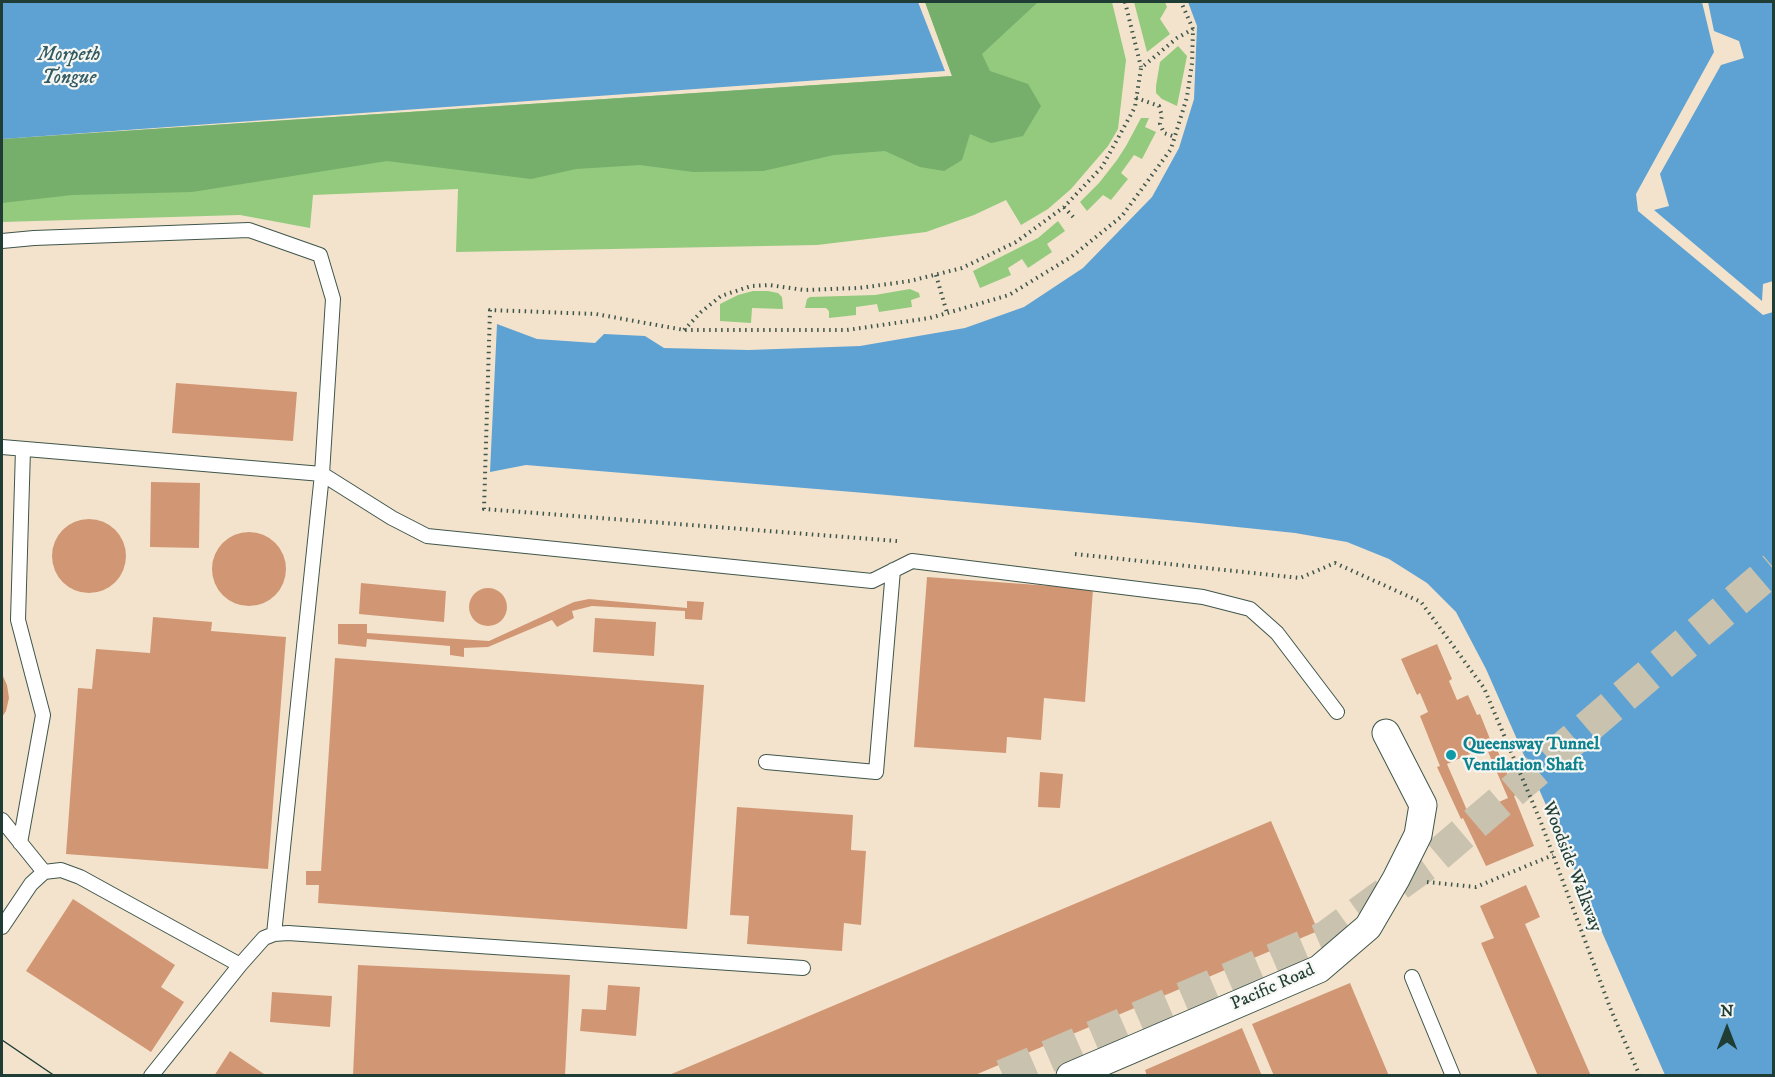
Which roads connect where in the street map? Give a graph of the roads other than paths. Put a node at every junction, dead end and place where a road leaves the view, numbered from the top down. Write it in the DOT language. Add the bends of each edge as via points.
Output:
graph roads {
  1 [pos="2,241"];
  2 [pos="2,447"];
  3 [pos="23,449"];
  4 [pos="322,474"];
  5 [pos="893,570"];
  6 [pos="1337,712"];
  7 [pos="1386,733"];
  8 [pos="766,762"];
  9 [pos="2,820"];
  10 [pos="20,843"];
  11 [pos="44,872"];
  12 [pos="2,927"];
  13 [pos="274,934"];
  14 [pos="240,965"];
  15 [pos="803,968"];
  16 [pos="1412,977"];
  17 [pos="151,1076"];
  18 [pos="1070,1076"];
  19 [pos="1453,1076"];
  1 -- 4 [label="lane" via="249,230 320,255 333,299"];
  2 -- 3 [label="lane"];
  3 -- 4 [label="lane"];
  3 -- 10 [label="lane" via="18,620 43,716"];
  4 -- 5 [label="lane" via="427,536 872,581"];
  4 -- 13 [label="lane"];
  5 -- 6 [label="lane" via="912,561 1203,597 1250,609 1277,633"];
  5 -- 8 [label="lane" via="876,772"];
  7 -- 18 [label="street, Pacific Road" via="1423,805 1418,835 1368,927 1318,969"];
  9 -- 10 [label="lane"];
  10 -- 11 [label="lane"];
  11 -- 12 [label="lane" via="31,884"];
  11 -- 14 [label="lane" via="61,870 80,877"];
  13 -- 14 [label="lane" via="264,938"];
  13 -- 15 [label="lane"];
  14 -- 17 [label="lane"];
  16 -- 19 [label="lane"];
}
